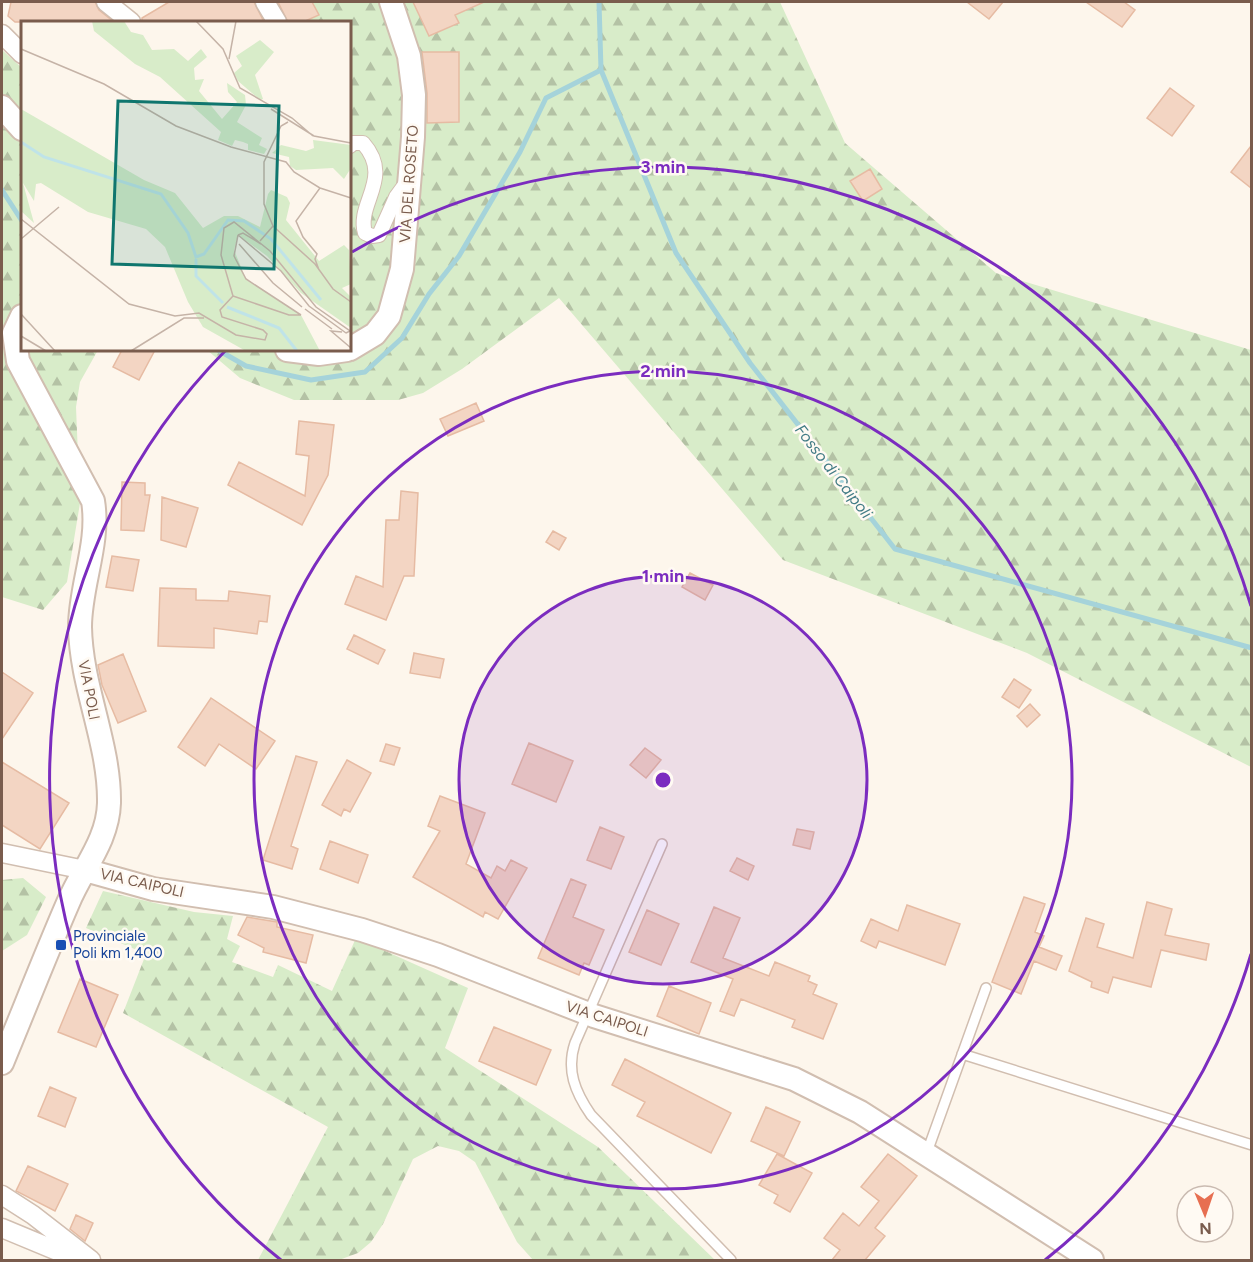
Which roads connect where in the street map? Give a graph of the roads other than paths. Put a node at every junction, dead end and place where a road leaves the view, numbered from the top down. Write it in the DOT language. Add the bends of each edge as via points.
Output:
graph roads {
  1 [pos="106,2"];
  2 [pos="265,2"];
  3 [pos="391,2"];
  4 [pos="130,21"];
  5 [pos="276,21"];
  6 [pos="2,34"];
  7 [pos="21,53"];
  8 [pos="2,107"];
  9 [pos="21,128"];
  10 [pos="351,145"];
  11 [pos="410,178"];
  12 [pos="13,323"];
  13 [pos="351,347"];
  14 [pos="295,351"];
  15 [pos="336,351"];
  16 [pos="662,844"];
  17 [pos="2,853"];
  18 [pos="85,870"];
  19 [pos="986,988"];
  20 [pos="588,1014"];
  21 [pos="962,1054"];
  22 [pos="2,1063"];
  23 [pos="1251,1145"];
  24 [pos="926,1155"];
  25 [pos="2,1195"];
  26 [pos="2,1227"];
  27 [pos="79,1260"];
  28 [pos="91,1260"];
  29 [pos="731,1260"];
  30 [pos="1092,1260"];
  1 -- 4 [label="street"];
  2 -- 5 [label="street"];
  3 -- 11 [label="street, VIA DEL ROSETO" via="413,83"];
  6 -- 7 [label="street"];
  8 -- 9 [label="street"];
  10 -- 11 [label="street" via="363,143 372,153 375,168 373,191 362,225 365,233 379,235 396,197"];
  11 -- 13 [label="street, VIA DEL ROSETO" via="402,269 394,303 375,334"];
  12 -- 18 [label="street, VIA POLI" via="21,367 88,488 94,508 92,548 81,607 81,649 109,802 104,835"];
  14 -- 15 [label="street, VIA DEL ROSETO"];
  16 -- 20 [label="lane"];
  17 -- 18 [label="street"];
  18 -- 20 [label="street, VIA CAIPOLI" via="153,888 256,904 362,930 438,955"];
  18 -- 22 [label="street, VIA POLI"];
  19 -- 21 [label="lane"];
  20 -- 24 [label="street, VIA CAIPOLI" via="803,1082 860,1112"];
  20 -- 29 [label="lane" via="571,1061 578,1095 597,1122"];
  21 -- 23 [label="lane"];
  21 -- 24 [label="lane"];
  24 -- 30 [label="street, VIA CAIPOLI"];
  25 -- 28 [label="street"];
  26 -- 27 [label="street"];
}
